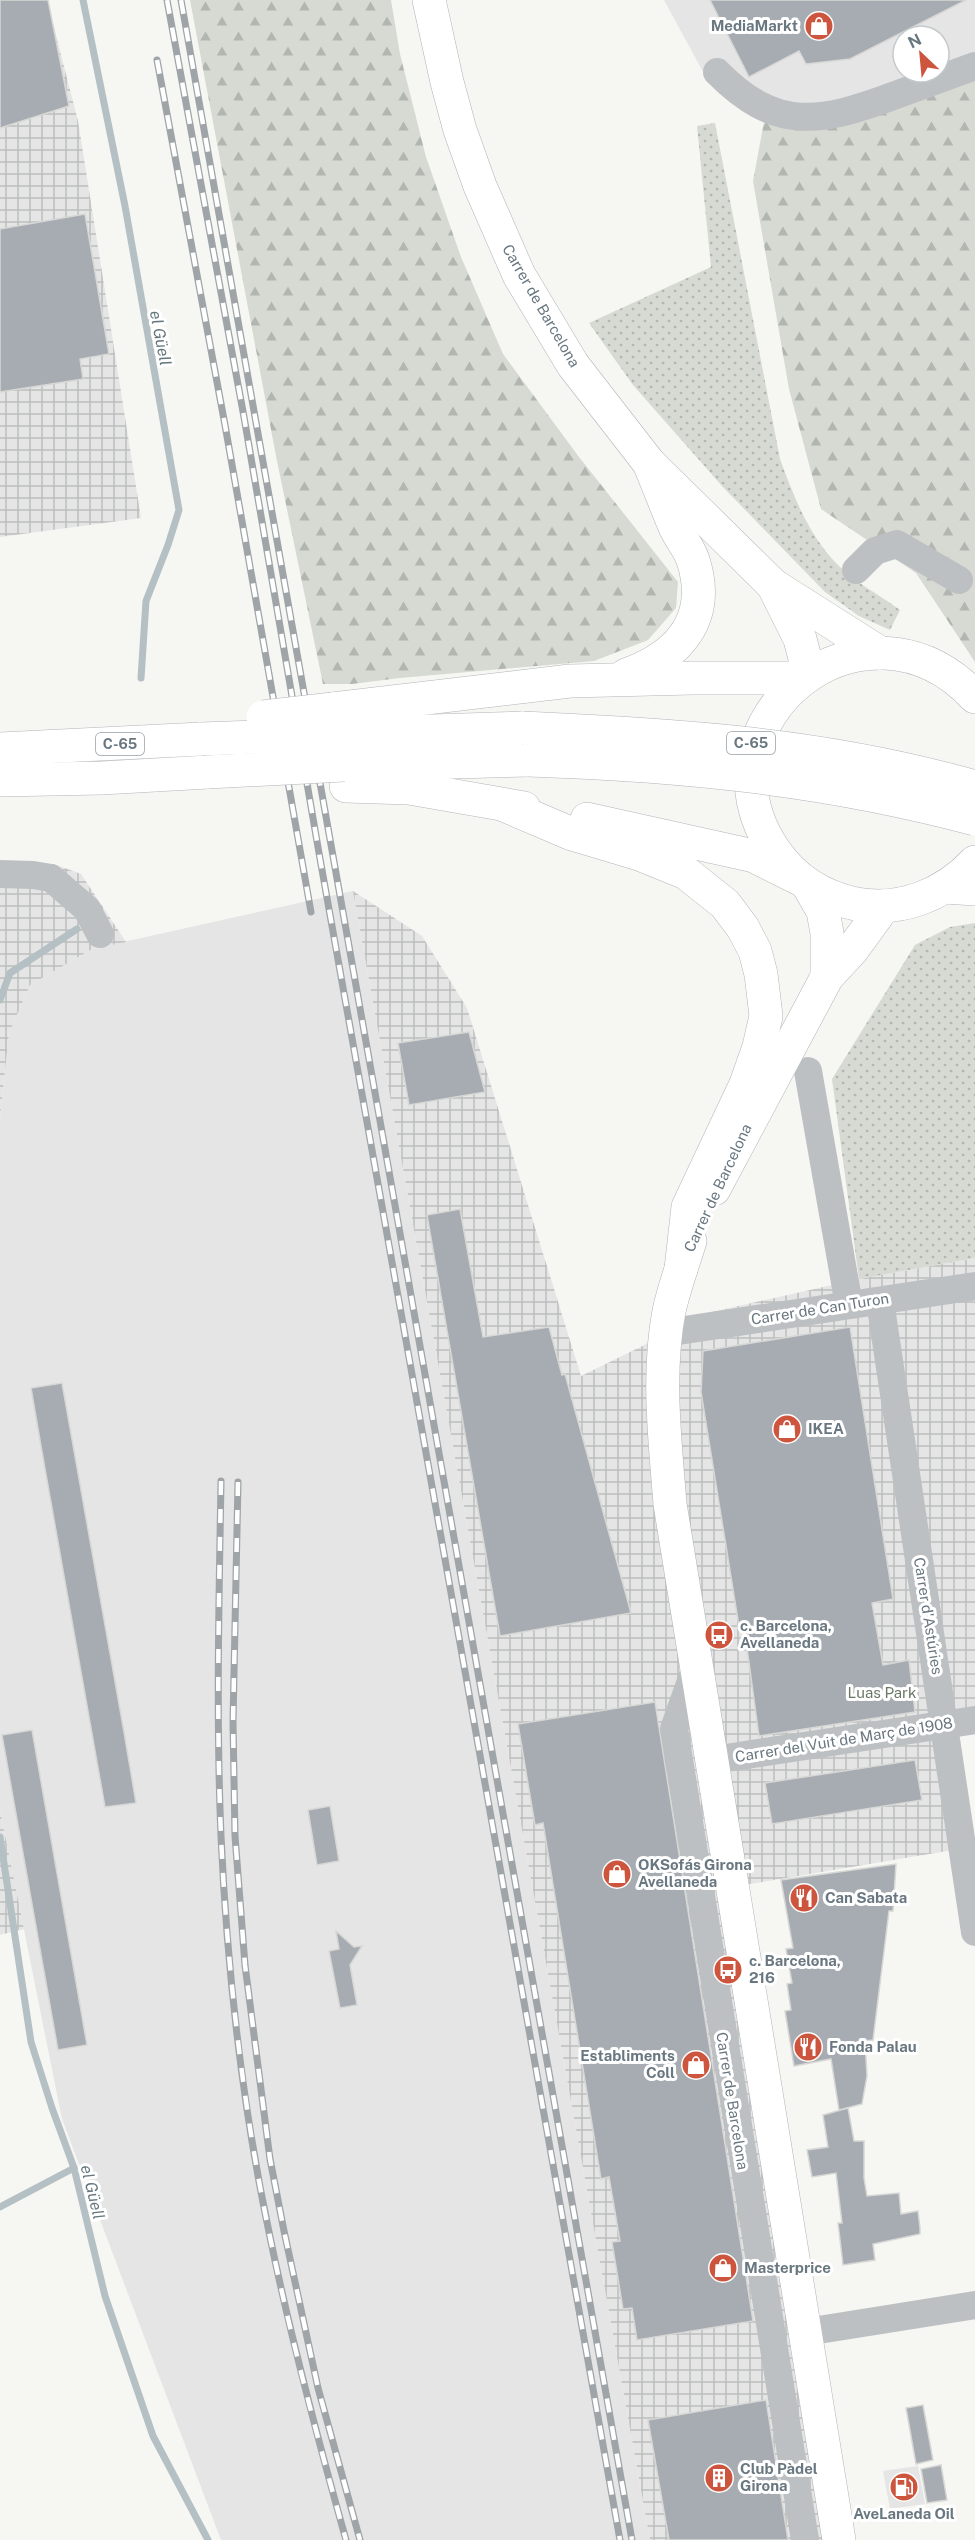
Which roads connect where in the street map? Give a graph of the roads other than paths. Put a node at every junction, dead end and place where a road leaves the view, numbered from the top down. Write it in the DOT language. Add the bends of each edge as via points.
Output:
graph roads {
  1 [pos="429,0"];
  2 [pos="975,66"];
  3 [pos="717,72"];
  4 [pos="649,463"];
  5 [pos="856,570"];
  6 [pos="959,580"];
  7 [pos="773,585"];
  8 [pos="880,653"];
  9 [pos="806,676"];
  10 [pos="614,680"];
  11 [pos="975,697"];
  12 [pos="340,748"];
  13 [pos="0,749"];
  14 [pos="0,780"];
  15 [pos="975,787"];
  16 [pos="504,805"];
  17 [pos="975,819"];
  18 [pos="975,862"];
  19 [pos="0,874"];
  20 [pos="804,882"];
  21 [pos="960,888"];
  22 [pos="884,906"];
  23 [pos="93,922"];
  24 [pos="827,977"];
  25 [pos="808,1071"];
  26 [pos="681,1269"];
  27 [pos="975,1286"];
  28 [pos="880,1300"];
  29 [pos="849,1305"];
  30 [pos="665,1333"];
  31 [pos="697,1664"];
  32 [pos="975,1720"];
  33 [pos="942,1726"];
  34 [pos="713,1760"];
  35 [pos="975,1932"];
  36 [pos="975,2305"];
  37 [pos="806,2332"];
  38 [pos="805,2540"];
  39 [pos="839,2540"];
  1 -- 4 [label="main road, Carrer de Barcelona" via="460,130 519,275 573,365"];
  2 -- 3 [label="street" via="828,117 788,115 768,109 749,100"];
  4 -- 7 [label="main road, Carrer de Barcelona"];
  4 -- 10 [label="main road" via="692,558 699,587 697,612 683,640 665,657"];
  5 -- 6 [label="street" via="875,551 897,544"];
  7 -- 8 [label="main road, Carrer de Barcelona"];
  7 -- 9 [label="main road, Carrer de Barcelona" via="800,639"];
  8 -- 9 [label="main road" via="847,657"];
  8 -- 11 [label="main road" via="907,656 936,666"];
  9 -- 10 [label="main road"];
  9 -- 20 [label="main road" via="780,700 764,726 753,773 756,809 765,834 779,857"];
  10 -- 12 [label="main road" via="570,681"];
  12 -- 13 [label="main road, C-65, bridge" via="199,731"];
  12 -- 14 [label="main road, C-65, bridge" via="209,779"];
  12 -- 15 [label="main road, C-65, bridge" via="523,728 735,741 911,769"];
  12 -- 16 [label="main road" via="409,788"];
  12 -- 17 [label="main road, C-65, bridge" via="739,773 908,801"];
  16 -- 20 [label="main road" via="609,822 754,856"];
  16 -- 26 [label="main road" via="572,834 686,873 725,904 755,951 762,974 766,1016 759,1047 746,1084 688,1207"];
  18 -- 21 [label="main road"];
  19 -- 23 [label="street" via="51,878"];
  20 -- 22 [label="main road" via="839,899"];
  20 -- 24 [label="main road, Carrer de Barcelona" via="823,911"];
  21 -- 22 [label="main road"];
  22 -- 24 [label="main road, Carrer de Barcelona"];
  24 -- 26 [label="main road, Carrer de Barcelona" via="725,1165"];
  25 -- 29 [label="street"];
  26 -- 30 [label="main road, Carrer de Barcelona"];
  27 -- 28 [label="street, Carrer de Can Turon"];
  28 -- 29 [label="street, Carrer de Can Turon"];
  28 -- 33 [label="street, Carrer d'Astúries" via="936,1661"];
  29 -- 30 [label="street, Carrer de Can Turon"];
  30 -- 31 [label="main road, Carrer de Barcelona" via="662,1398 670,1504"];
  31 -- 34 [label="main road, Carrer de Barcelona"];
  31 -- 38 [label="street, Carrer de Barcelona" via="674,1729"];
  32 -- 33 [label="street, Carrer del Vuit de Març de 1908"];
  33 -- 34 [label="street, Carrer del Vuit de Març de 1908"];
  33 -- 35 [label="street, Carrer d'Astúries"];
  34 -- 37 [label="main road, Carrer de Barcelona"];
  36 -- 37 [label="street"];
  37 -- 39 [label="main road, Carrer de Barcelona"];
}
